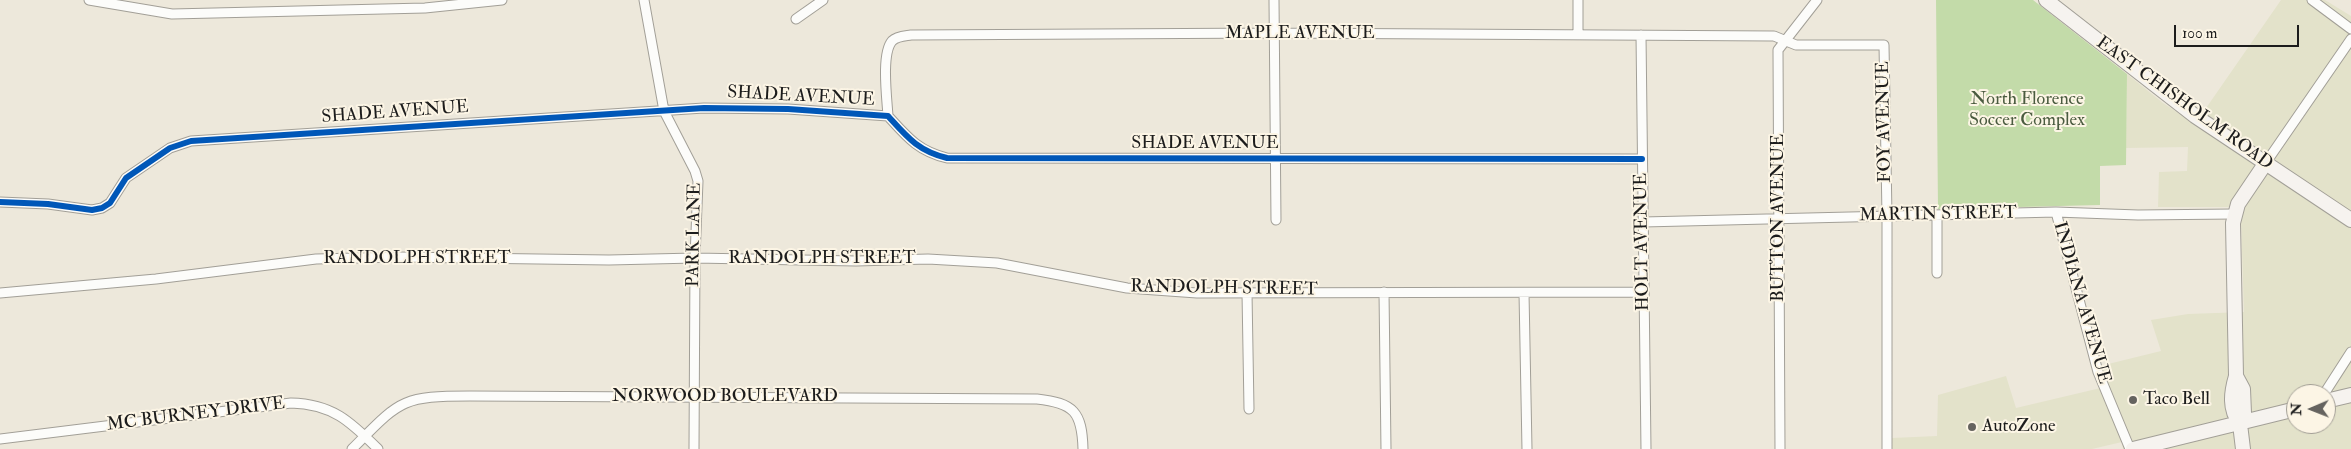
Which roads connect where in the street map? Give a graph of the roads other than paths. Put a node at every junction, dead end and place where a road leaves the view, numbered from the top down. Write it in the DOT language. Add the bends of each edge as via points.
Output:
graph roads {
  1 [pos="89,0"];
  2 [pos="502,0"];
  3 [pos="644,0"];
  4 [pos="823,0"];
  5 [pos="1274,0"];
  6 [pos="1578,0"];
  7 [pos="1817,0"];
  8 [pos="2046,0"];
  9 [pos="2312,0"];
  10 [pos="796,19"];
  11 [pos="2351,29"];
  12 [pos="1274,33"];
  13 [pos="1578,35"];
  14 [pos="1641,35"];
  15 [pos="2351,39"];
  16 [pos="1785,40"];
  17 [pos="664,110"];
  18 [pos="888,116"];
  19 [pos="1275,159"];
  20 [pos="1642,159"];
  21 [pos="2265,164"];
  22 [pos="0,202"];
  23 [pos="2056,212"];
  24 [pos="2234,214"];
  25 [pos="1937,215"];
  26 [pos="1887,216"];
  27 [pos="1778,218"];
  28 [pos="1276,220"];
  29 [pos="2351,220"];
  30 [pos="1643,222"];
  31 [pos="695,258"];
  32 [pos="1937,273"];
  33 [pos="1247,292"];
  34 [pos="1384,292"];
  35 [pos="1643,292"];
  36 [pos="0,293"];
  37 [pos="1524,293"];
  38 [pos="2351,352"];
  39 [pos="2330,384"];
  40 [pos="2351,395"];
  41 [pos="695,397"];
  42 [pos="2336,399"];
  43 [pos="1249,410"];
  44 [pos="2286,412"];
  45 [pos="2240,424"];
  46 [pos="365,436"];
  47 [pos="0,439"];
  48 [pos="352,449"];
  49 [pos="378,449"];
  50 [pos="694,449"];
  51 [pos="1083,449"];
  52 [pos="1386,449"];
  53 [pos="1527,449"];
  54 [pos="1646,449"];
  55 [pos="1780,449"];
  56 [pos="1887,449"];
  57 [pos="2132,449"];
  58 [pos="2243,449"];
  1 -- 2 [label="street" via="172,14 425,8"];
  3 -- 17 [label="street, PARK LANE"];
  4 -- 10 [label="street"];
  5 -- 12 [label="street"];
  6 -- 13 [label="street"];
  7 -- 16 [label="street, BUTTON AVENUE"];
  8 -- 21 [label="main road, EAST CHISHOLM ROAD" via="2195,116"];
  9 -- 11 [label="street"];
  12 -- 13 [label="street, MAPLE AVENUE"];
  12 -- 18 [label="street, MAPLE AVENUE" via="900,36 888,51"];
  12 -- 19 [label="street"];
  13 -- 14 [label="street, MAPLE AVENUE"];
  14 -- 16 [label="street, MAPLE AVENUE" via="1774,36"];
  14 -- 20 [label="street, HOLT AVENUE"];
  15 -- 21 [label="street"];
  16 -- 26 [label="street, FOY AVENUE" via="1796,45 1884,45"];
  16 -- 27 [label="street, BUTTON AVENUE" via="1778,50"];
  17 -- 18 [label="street, SHADE AVENUE" via="766,108"];
  17 -- 22 [label="street, SHADE AVENUE" via="191,141 170,148 126,178 110,203 102,208 92,210"];
  17 -- 31 [label="street, PARK LANE" via="698,181"];
  18 -- 19 [label="street, SHADE AVENUE" via="916,145 947,158"];
  19 -- 20 [label="street, SHADE AVENUE"];
  19 -- 28 [label="street"];
  20 -- 30 [label="street, HOLT AVENUE"];
  21 -- 24 [label="main road"];
  21 -- 29 [label="main road, EAST CHISHOLM ROAD"];
  23 -- 24 [label="street, MARTIN STREET"];
  23 -- 25 [label="street, MARTIN STREET"];
  23 -- 57 [label="street, INDIANA AVENUE" via="2098,372"];
  24 -- 45 [label="main road" via="2236,376 2243,389 2244,413"];
  25 -- 26 [label="street, MARTIN STREET"];
  25 -- 32 [label="street"];
  26 -- 27 [label="street, MARTIN STREET"];
  26 -- 56 [label="street, FOY AVENUE"];
  27 -- 30 [label="street, MARTIN STREET"];
  27 -- 55 [label="street, BUTTON AVENUE"];
  30 -- 35 [label="street, HOLT AVENUE"];
  31 -- 33 [label="street, RANDOLPH STREET" via="987,262 1127,288 1197,293"];
  31 -- 36 [label="street, RANDOLPH STREET" via="336,258"];
  31 -- 41 [label="street, PARK LANE"];
  33 -- 34 [label="street, RANDOLPH STREET"];
  33 -- 43 [label="street"];
  34 -- 37 [label="street, RANDOLPH STREET"];
  34 -- 52 [label="street"];
  35 -- 37 [label="street, RANDOLPH STREET"];
  35 -- 54 [label="street, HOLT AVENUE"];
  37 -- 53 [label="street"];
  38 -- 39 [label="street"];
  40 -- 42 [label="main road"];
  41 -- 46 [label="street, NORWOOD BOULEVARD" via="418,398 402,403 386,414"];
  41 -- 50 [label="street, PARK LANE"];
  41 -- 51 [label="street, NORWOOD BOULEVARD" via="1054,401 1071,408 1078,415"];
  44 -- 45 [label="main road"];
  45 -- 57 [label="main road"];
  45 -- 58 [label="main road"];
  46 -- 47 [label="street, MC BURNEY DRIVE" via="332,410 312,403 291,403"];
  46 -- 48 [label="street, NORWOOD BOULEVARD"];
  46 -- 49 [label="street, MC BURNEY DRIVE"];
}
